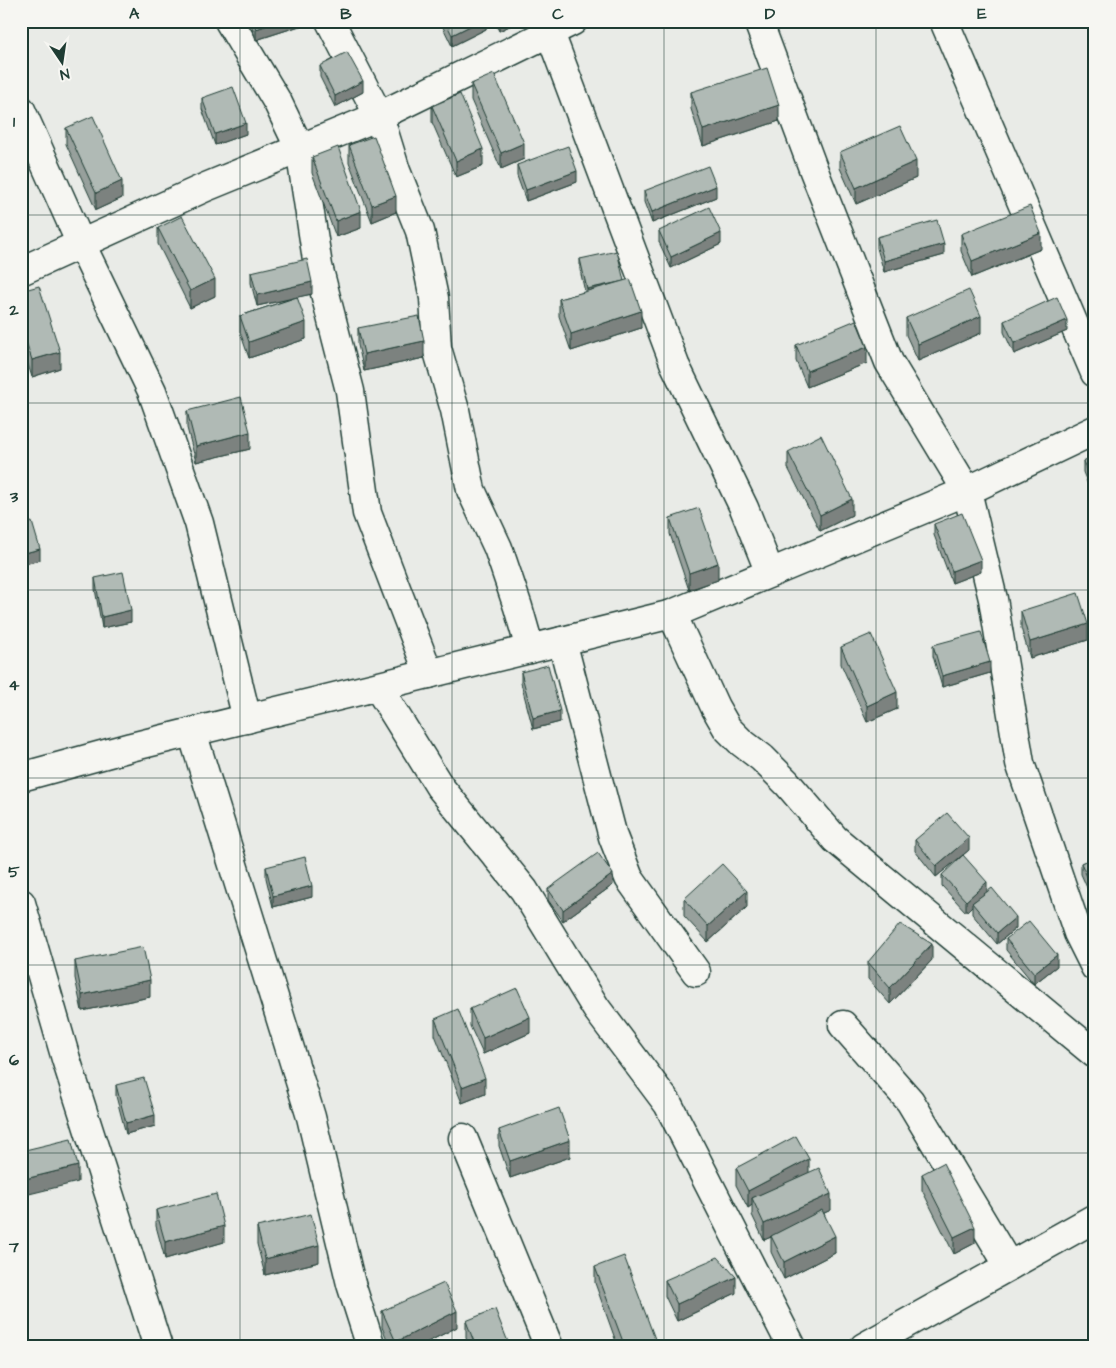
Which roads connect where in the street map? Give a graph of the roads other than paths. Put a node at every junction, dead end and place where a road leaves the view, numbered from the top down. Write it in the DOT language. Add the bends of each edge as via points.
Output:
graph roads {
  1 [pos="229,21"];
  2 [pos="330,21"];
  3 [pos="758,21"];
  4 [pos="944,21"];
  5 [pos="556,25"];
  6 [pos="21,110"];
  7 [pos="379,116"];
  8 [pos="300,149"];
  9 [pos="81,244"];
  10 [pos="21,271"];
  11 [pos="1095,373"];
  12 [pos="1095,430"];
  13 [pos="967,491"];
  14 [pos="770,573"];
  15 [pos="672,614"];
  16 [pos="562,641"];
  17 [pos="530,650"];
  18 [pos="429,674"];
  19 [pos="378,687"];
  20 [pos="247,719"];
  21 [pos="192,732"];
  22 [pos="21,777"];
  23 [pos="21,903"];
  24 [pos="1095,967"];
  25 [pos="696,972"];
  26 [pos="843,1025"];
  27 [pos="1095,1054"];
  28 [pos="463,1138"];
  29 [pos="1095,1218"];
  30 [pos="1009,1266"];
  31 [pos="158,1347"];
  32 [pos="371,1347"];
  33 [pos="549,1347"];
  34 [pos="792,1347"];
  35 [pos="864,1347"];
  1 -- 8 [label="street" via="278,103"];
  2 -- 7 [label="street"];
  3 -- 13 [label="street" via="889,362"];
  4 -- 11 [label="street"];
  5 -- 7 [label="street"];
  5 -- 14 [label="street" via="675,365 744,508"];
  6 -- 9 [label="street"];
  7 -- 8 [label="street"];
  7 -- 17 [label="street" via="420,231 434,298 438,348 455,410 471,490 498,548"];
  8 -- 9 [label="street" via="206,187"];
  8 -- 18 [label="street" via="318,266 350,391 367,513"];
  9 -- 10 [label="street"];
  9 -- 20 [label="street" via="152,391 198,523"];
  12 -- 13 [label="street"];
  13 -- 14 [label="street"];
  13 -- 24 [label="street" via="993,599 1020,763 1078,933"];
  14 -- 15 [label="street"];
  15 -- 16 [label="street"];
  15 -- 27 [label="street" via="727,728 787,783 835,839"];
  16 -- 17 [label="street"];
  16 -- 25 [label="street" via="613,837 629,878"];
  17 -- 18 [label="street"];
  18 -- 19 [label="street"];
  19 -- 20 [label="street"];
  19 -- 34 [label="street" via="440,786 524,890 596,1008 668,1104"];
  20 -- 21 [label="street"];
  21 -- 22 [label="street"];
  21 -- 32 [label="street" via="311,1117 351,1284"];
  23 -- 31 [label="street" via="66,1059"];
  26 -- 30 [label="street" via="910,1102"];
  28 -- 33 [label="street"];
  29 -- 30 [label="street"];
  30 -- 35 [label="street"];
}
